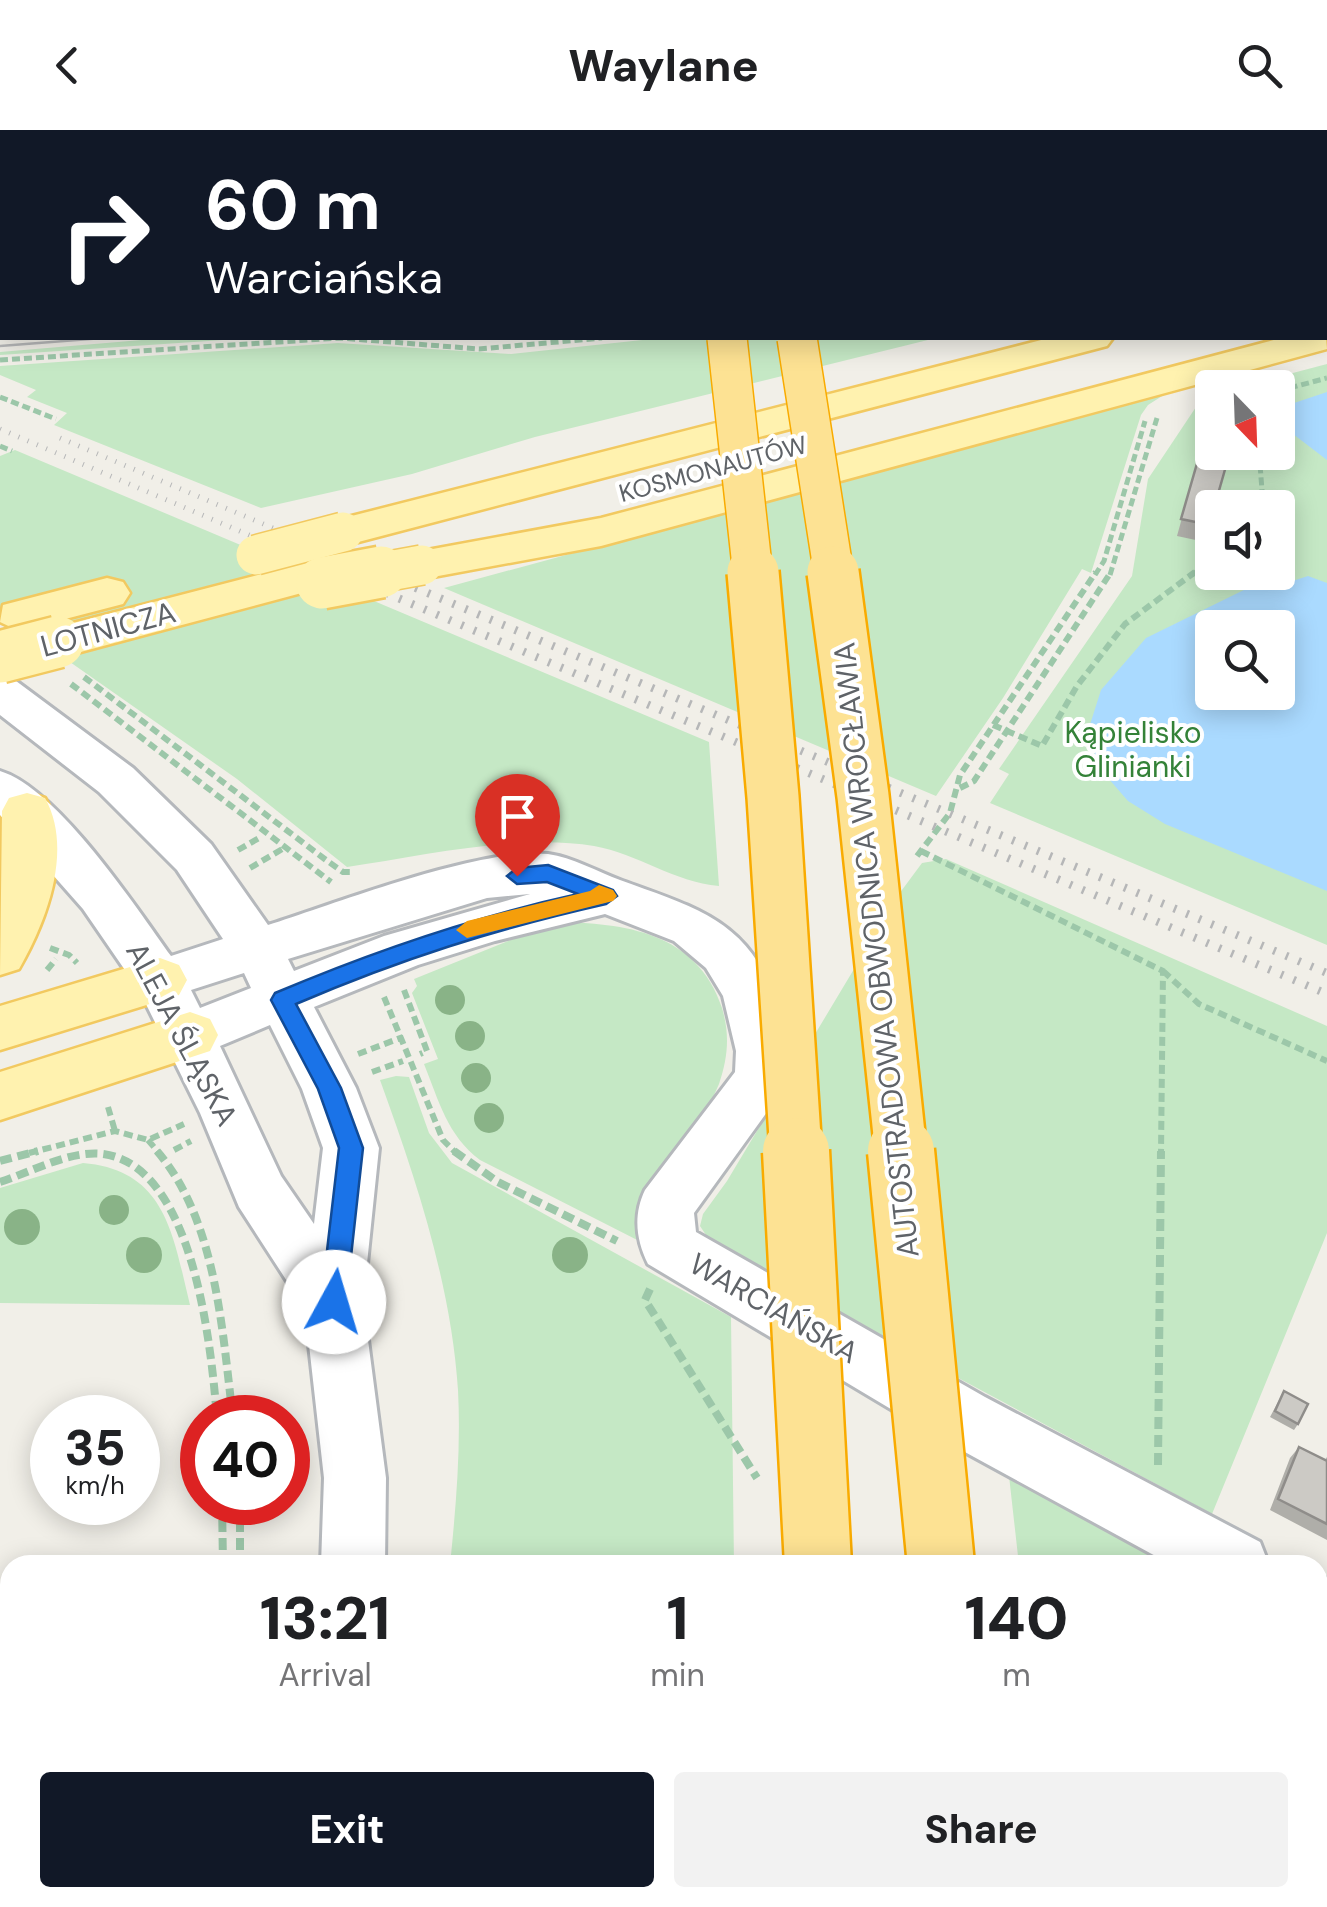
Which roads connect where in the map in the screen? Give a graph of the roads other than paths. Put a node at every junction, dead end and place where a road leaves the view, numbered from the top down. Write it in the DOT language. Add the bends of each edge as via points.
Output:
graph roads {
  1 [pos="727,340"];
  2 [pos="797,340"];
  3 [pos="974,340"];
  4 [pos="1085,340"];
  5 [pos="1204,340"];
  6 [pos="1314,340"];
  7 [pos="334,528"];
  8 [pos="409,559"];
  9 [pos="209,584"];
  10 [pos="10,618"];
  11 [pos="0,658"];
  12 [pos="0,692"];
  13 [pos="13,800"];
  14 [pos="606,896"];
  15 [pos="256,947"];
  16 [pos="19,949"];
  17 [pos="160,980"];
  18 [pos="283,1000"];
  19 [pos="0,1028"];
  20 [pos="190,1036"];
  21 [pos="0,1096"];
  22 [pos="334,1302"];
  23 [pos="353,1555"];
  24 [pos="817,1555"];
  25 [pos="940,1555"];
  26 [pos="1218,1555"];
  1 -- 24 [label="highway, bridge" via="772,763"];
  2 -- 25 [label="highway, AUTOSTRADOWA OBWODNICA WROCŁAWIA, bridge" via="883,978"];
  3 -- 7 [label="main road" via="533,452"];
  4 -- 7 [label="main road, KOSMONAUTÓW"];
  5 -- 8 [label="main road, KOSMONAUTÓW"];
  6 -- 8 [label="main road" via="602,532 540,546"];
  7 -- 9 [label="main road, KOSMONAUTÓW, bridge" via="251,553"];
  8 -- 9 [label="main road, bridge" via="315,580"];
  9 -- 10 [label="main road, LOTNICZA"];
  9 -- 11 [label="main road, LOTNICZA, bridge" via="64,663"];
  12 -- 15 [label="street, ALEJA ŚLĄSKA" via="116,780 181,844"];
  13 -- 16 [label="main road" via="30,884 14,932"];
  13 -- 17 [label="street, ALEJA ŚLĄSKA" via="100,896"];
  14 -- 15 [label="street, WARCIAŃSKA" via="548,874 487,879"];
  14 -- 18 [label="street" via="495,920"];
  14 -- 26 [label="street, WARCIAŃSKA" via="692,927 724,954 748,992 764,1052 761,1078 665,1208 668,1246 964,1418"];
  15 -- 17 [label="street, WARCIAŃSKA"];
  15 -- 18 [label="street, ALEJA ŚLĄSKA"];
  17 -- 19 [label="main road"];
  17 -- 20 [label="street, ALEJA ŚLĄSKA"];
  18 -- 20 [label="street"];
  18 -- 22 [label="street, ALEJA ŚLĄSKA" via="329,1088 351,1148"];
  20 -- 21 [label="main road"];
  20 -- 22 [label="street, ALEJA ŚLĄSKA" via="260,1190"];
  22 -- 23 [label="street, ALEJA ŚLĄSKA" via="355,1478"];
}
